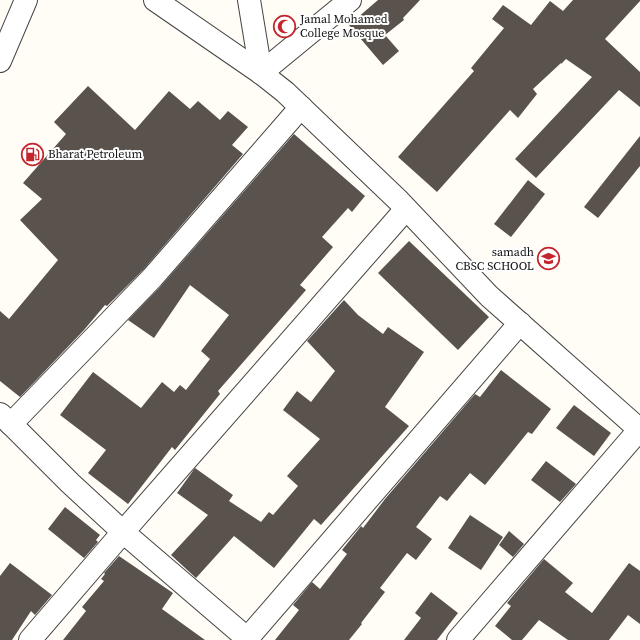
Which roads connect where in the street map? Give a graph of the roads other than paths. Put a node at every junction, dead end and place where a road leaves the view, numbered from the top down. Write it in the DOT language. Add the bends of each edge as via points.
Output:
graph roads {
  1 [pos="26,0"];
  2 [pos="155,0"];
  3 [pos="249,0"];
  4 [pos="350,0"];
  5 [pos="0,61"];
  6 [pos="261,73"];
  7 [pos="301,107"];
  8 [pos="406,209"];
  9 [pos="520,323"];
  10 [pos="6,419"];
  11 [pos="640,430"];
  12 [pos="122,532"];
  13 [pos="247,639"];
  14 [pos="30,640"];
  15 [pos="458,640"];
  1 -- 5 [label="street"];
  2 -- 6 [label="street"];
  3 -- 6 [label="street"];
  4 -- 6 [label="street"];
  6 -- 7 [label="street"];
  7 -- 8 [label="street"];
  7 -- 10 [label="street" via="152,278"];
  8 -- 9 [label="street" via="489,296"];
  8 -- 12 [label="street"];
  9 -- 11 [label="street"];
  9 -- 13 [label="street"];
  10 -- 12 [label="street"];
  11 -- 15 [label="street"];
  12 -- 13 [label="street"];
  12 -- 14 [label="street"];
}
